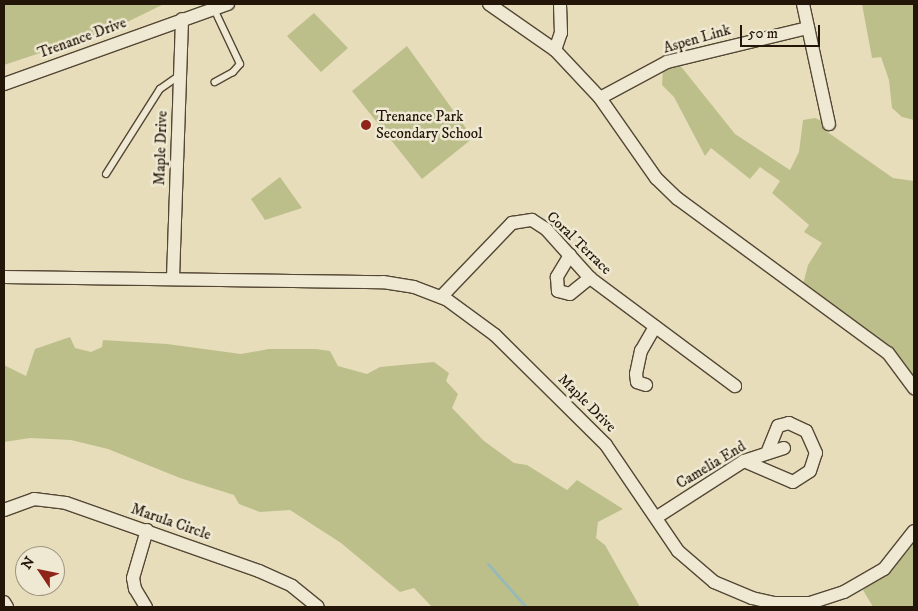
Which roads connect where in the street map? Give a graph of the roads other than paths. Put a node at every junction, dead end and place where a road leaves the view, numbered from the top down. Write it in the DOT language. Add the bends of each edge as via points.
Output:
graph roads {
  1 [pos="228,4"];
  2 [pos="560,4"];
  3 [pos="803,4"];
  4 [pos="497,6"];
  5 [pos="214,9"];
  6 [pos="182,19"];
  7 [pos="808,28"];
  8 [pos="555,50"];
  9 [pos="180,75"];
  10 [pos="215,82"];
  11 [pos="4,84"];
  12 [pos="600,98"];
  13 [pos="829,124"];
  14 [pos="106,174"];
  15 [pos="570,255"];
  16 [pos="4,277"];
  17 [pos="173,278"];
  18 [pos="590,278"];
  19 [pos="441,297"];
  20 [pos="655,327"];
  21 [pos="646,385"];
  22 [pos="734,386"];
  23 [pos="914,388"];
  24 [pos="784,448"];
  25 [pos="768,451"];
  26 [pos="744,461"];
  27 [pos="4,510"];
  28 [pos="657,517"];
  29 [pos="147,530"];
  30 [pos="914,531"];
  31 [pos="4,602"];
  32 [pos="810,605"];
  33 [pos="7,607"];
  34 [pos="146,607"];
  35 [pos="318,607"];
  1 -- 5 [label="street, Trenance Drive"];
  2 -- 8 [label="street" via="561,33"];
  3 -- 7 [label="street"];
  4 -- 8 [label="street"];
  5 -- 6 [label="street, Trenance Drive"];
  5 -- 10 [label="lane" via="240,64"];
  6 -- 9 [label="street, Maple Drive"];
  6 -- 11 [label="street, Trenance Drive"];
  7 -- 12 [label="street, Aspen Link" via="667,62"];
  7 -- 13 [label="street"];
  8 -- 12 [label="street"];
  9 -- 14 [label="lane" via="160,89"];
  9 -- 17 [label="street, Maple Drive"];
  12 -- 23 [label="street" via="656,178 678,199 888,353"];
  15 -- 18 [label="street, Coral Terrace"];
  15 -- 18 [label="street" via="557,277 558,290 570,294"];
  15 -- 19 [label="street, Coral Terrace" via="532,220 521,220 508,227"];
  16 -- 17 [label="street, Maple Drive"];
  17 -- 19 [label="street, Maple Drive" via="383,282"];
  18 -- 20 [label="street, Coral Terrace"];
  19 -- 28 [label="street, Maple Drive" via="472,315 495,335 606,445"];
  20 -- 21 [label="street" via="641,350 636,374 637,382"];
  20 -- 22 [label="street, Coral Terrace"];
  24 -- 25 [label="street, Camelia End"];
  25 -- 26 [label="street, Camelia End"];
  25 -- 26 [label="street" via="778,426 789,423 806,431 816,453 810,471 793,482"];
  26 -- 28 [label="street, Camelia End"];
  27 -- 29 [label="street, Marula Circle" via="34,499 49,500"];
  28 -- 32 [label="street, Maple Drive" via="678,551 714,582 752,598"];
  29 -- 34 [label="street" via="133,578"];
  29 -- 35 [label="street, Marula Circle" via="267,574 292,586"];
  30 -- 32 [label="street, Maple Drive" via="884,569 844,592"];
  31 -- 33 [label="street"];
}
